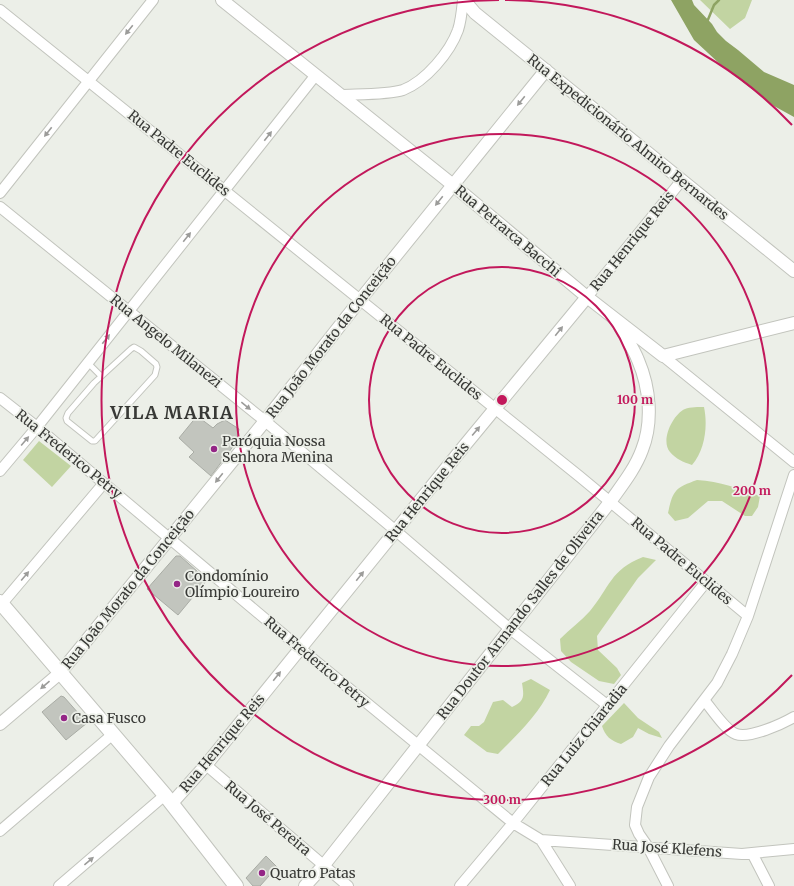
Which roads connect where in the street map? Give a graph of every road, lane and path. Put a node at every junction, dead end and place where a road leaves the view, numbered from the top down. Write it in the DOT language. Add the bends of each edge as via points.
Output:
graph roads {
  1 [pos="153,0"];
  2 [pos="222,0"];
  3 [pos="463,0"];
  4 [pos="0,10"];
  5 [pos="546,70"];
  6 [pos="315,76"];
  7 [pos="89,80"];
  8 [pos="340,95"];
  9 [pos="682,180"];
  10 [pos="453,185"];
  11 [pos="225,190"];
  12 [pos="0,194"];
  13 [pos="0,207"];
  14 [pos="794,271"];
  15 [pos="588,297"];
  16 [pos="360,300"];
  17 [pos="128,311"];
  18 [pos="615,318"];
  19 [pos="794,323"];
  20 [pos="663,356"];
  21 [pos="88,363"];
  22 [pos="101,376"];
  23 [pos="0,398"];
  24 [pos="496,408"];
  25 [pos="265,421"];
  26 [pos="37,427"];
  27 [pos="794,462"];
  28 [pos="0,471"];
  29 [pos="794,475"];
  30 [pos="104,483"];
  31 [pos="610,502"];
  32 [pos="396,531"];
  33 [pos="170,538"];
  34 [pos="706,582"];
  35 [pos="1,604"];
  36 [pos="748,616"];
  37 [pos="510,629"];
  38 [pos="301,648"];
  39 [pos="60,673"];
  40 [pos="704,700"];
  41 [pos="607,705"];
  42 [pos="794,716"];
  43 [pos="0,724"];
  44 [pos="113,734"];
  45 [pos="418,745"];
  46 [pos="206,765"];
  47 [pos="169,799"];
  48 [pos="512,823"];
  49 [pos="0,831"];
  50 [pos="541,840"];
  51 [pos="648,847"];
  52 [pos="794,849"];
  53 [pos="752,853"];
  54 [pos="324,865"];
  55 [pos="59,886"];
  56 [pos="236,886"];
  57 [pos="305,886"];
  58 [pos="348,886"];
  59 [pos="460,886"];
  60 [pos="570,886"];
  61 [pos="668,886"];
  62 [pos="769,886"];
  1 -- 7 [label="street, one-way"];
  2 -- 6 [label="street, Rua Petrarca Bacchi"];
  3 -- 5 [label="street, Rua Expedicionário Almiro Bernardes" via="475,13"];
  3 -- 8 [label="street" via="458,30 448,50 423,78 403,90"];
  4 -- 7 [label="street, Rua Padre Euclides"];
  5 -- 9 [label="street, Rua Expedicionário Almiro Bernardes"];
  5 -- 10 [label="street, Rua João Morato da Conceição, one-way"];
  6 -- 8 [label="street, Rua Petrarca Bacchi"];
  11 -- 6 [label="street, one-way"];
  7 -- 11 [label="street, Rua Padre Euclides"];
  7 -- 12 [label="street, one-way"];
  8 -- 10 [label="street, Rua Petrarca Bacchi"];
  9 -- 14 [label="street, Rua Expedicionário Almiro Bernardes"];
  9 -- 15 [label="street, Rua Henrique Reis"];
  10 -- 15 [label="street, Rua Petrarca Bacchi"];
  10 -- 16 [label="street, Rua João Morato da Conceição, one-way"];
  11 -- 16 [label="street, Rua Padre Euclides"];
  17 -- 11 [label="street, one-way"];
  13 -- 17 [label="street, Rua Angelo Milanezi"];
  15 -- 18 [label="street, Rua Petrarca Bacchi"];
  24 -- 15 [label="street, Rua Henrique Reis, one-way"];
  16 -- 24 [label="street, Rua Padre Euclides"];
  16 -- 25 [label="street, Rua João Morato da Conceição"];
  21 -- 17 [label="street, one-way"];
  17 -- 25 [label="street, Rua Angelo Milanezi, one-way"];
  18 -- 20 [label="street, Rua Petrarca Bacchi"];
  18 -- 31 [label="street, Rua Doutor Armando Salles de Oliveira" via="638,359 645,378 649,425 643,450"];
  19 -- 20 [label="street"];
  20 -- 27 [label="street, Rua Petrarca Bacchi"];
  21 -- 22 [label="lane"];
  21 -- 26 [label="street"];
  22 -- 22 [label="lane" via="134,347 157,367 155,375 95,441 92,441 66,418"];
  23 -- 26 [label="street, Rua Frederico Petry"];
  24 -- 31 [label="street, Rua Padre Euclides"];
  32 -- 24 [label="street, Rua Henrique Reis, one-way"];
  25 -- 32 [label="street, Rua Angelo Milanezi"];
  25 -- 33 [label="street, Rua João Morato da Conceição, one-way"];
  28 -- 26 [label="street, one-way"];
  26 -- 30 [label="street, Rua Frederico Petry"];
  29 -- 36 [label="street"];
  30 -- 33 [label="street, Rua Frederico Petry"];
  35 -- 30 [label="street, one-way"];
  31 -- 34 [label="street, Rua Padre Euclides"];
  31 -- 37 [label="street, Rua Doutor Armando Salles de Oliveira"];
  32 -- 37 [label="street, Rua Angelo Milanezi"];
  38 -- 32 [label="street, Rua Henrique Reis, one-way"];
  33 -- 38 [label="street, Rua Frederico Petry"];
  33 -- 39 [label="street, Rua João Morato da Conceição"];
  34 -- 36 [label="street, Rua Padre Euclides"];
  34 -- 41 [label="street, Rua Luiz Chiaradia"];
  35 -- 39 [label="main road"];
  36 -- 40 [label="street" via="717,683"];
  37 -- 41 [label="street, Rua Angelo Milanezi"];
  37 -- 45 [label="street, Rua Doutor Armando Salles de Oliveira"];
  38 -- 45 [label="street, Rua Frederico Petry"];
  46 -- 38 [label="street, Rua Henrique Reis, one-way"];
  39 -- 43 [label="street, Rua João Morato da Conceição, one-way"];
  39 -- 44 [label="main road"];
  40 -- 42 [label="street" via="728,729 736,734 744,735 764,730"];
  40 -- 51 [label="street" via="649,777 637,807 635,825"];
  41 -- 48 [label="street, Rua Luiz Chiaradia"];
  44 -- 47 [label="main road"];
  44 -- 49 [label="street"];
  45 -- 48 [label="street, Rua Frederico Petry"];
  45 -- 54 [label="street, Rua Doutor Armando Salles de Oliveira"];
  46 -- 47 [label="street, Rua Henrique Reis"];
  46 -- 54 [label="street, Rua José Pereira"];
  55 -- 47 [label="street, Rua Henrique Reis, one-way"];
  47 -- 56 [label="main road"];
  48 -- 50 [label="street, Rua Frederico Petry"];
  48 -- 59 [label="street, Rua Luiz Chiaradia"];
  50 -- 51 [label="street, Rua José Klefens"];
  50 -- 60 [label="street, Rua Frederico Petry"];
  51 -- 53 [label="street, Rua José Klefens"];
  51 -- 61 [label="street"];
  52 -- 53 [label="street, Rua José Klefens"];
  53 -- 62 [label="street"];
  54 -- 57 [label="street, Rua Doutor Armando Salles de Oliveira"];
  54 -- 58 [label="street, Rua José Pereira"];
}
